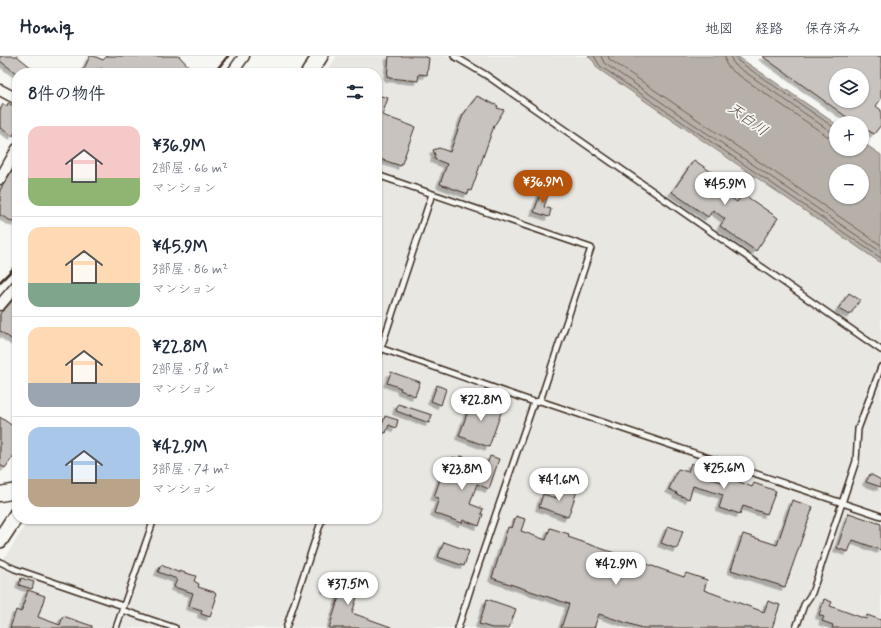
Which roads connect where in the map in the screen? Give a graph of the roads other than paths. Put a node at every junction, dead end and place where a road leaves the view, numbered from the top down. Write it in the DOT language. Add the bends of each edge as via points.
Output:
graph roads {
  1 [pos="244,56"];
  2 [pos="320,56"];
  3 [pos="454,56"];
  4 [pos="236,68"];
  5 [pos="312,68"];
  6 [pos="0,90"];
  7 [pos="12,96"];
  8 [pos="12,159"];
  9 [pos="382,177"];
  10 [pos="0,179"];
  11 [pos="432,194"];
  12 [pos="12,292"];
  13 [pos="0,305"];
  14 [pos="382,339"];
  15 [pos="382,349"];
  16 [pos="881,350"];
  17 [pos="881,367"];
  18 [pos="540,401"];
  19 [pos="534,402"];
  20 [pos="12,492"];
  21 [pos="0,494"];
  22 [pos="842,503"];
  23 [pos="881,516"];
  24 [pos="12,522"];
  25 [pos="152,524"];
  26 [pos="320,524"];
  27 [pos="0,540"];
  28 [pos="0,562"];
  29 [pos="123,608"];
  30 [pos="116,628"];
  31 [pos="175,628"];
  32 [pos="286,628"];
  33 [pos="458,628"];
  34 [pos="796,628"];
  1 -- 4 [label="street"];
  2 -- 5 [label="main road"];
  3 -- 16 [label="lane" via="486,75"];
  6 -- 7 [label="street"];
  8 -- 10 [label="street"];
  9 -- 11 [label="lane"];
  11 -- 14 [label="lane"];
  11 -- 18 [label="lane" via="591,248"];
  12 -- 13 [label="street"];
  15 -- 19 [label="lane"];
  17 -- 22 [label="lane" via="858,429 856,461"];
  18 -- 19 [label="lane"];
  18 -- 22 [label="lane"];
  19 -- 33 [label="lane"];
  20 -- 21 [label="street"];
  22 -- 23 [label="lane"];
  22 -- 34 [label="lane" via="812,593 804,604"];
  24 -- 27 [label="main road"];
  25 -- 29 [label="lane"];
  26 -- 32 [label="lane"];
  28 -- 29 [label="lane"];
  29 -- 30 [label="lane"];
  29 -- 31 [label="lane"];
}
